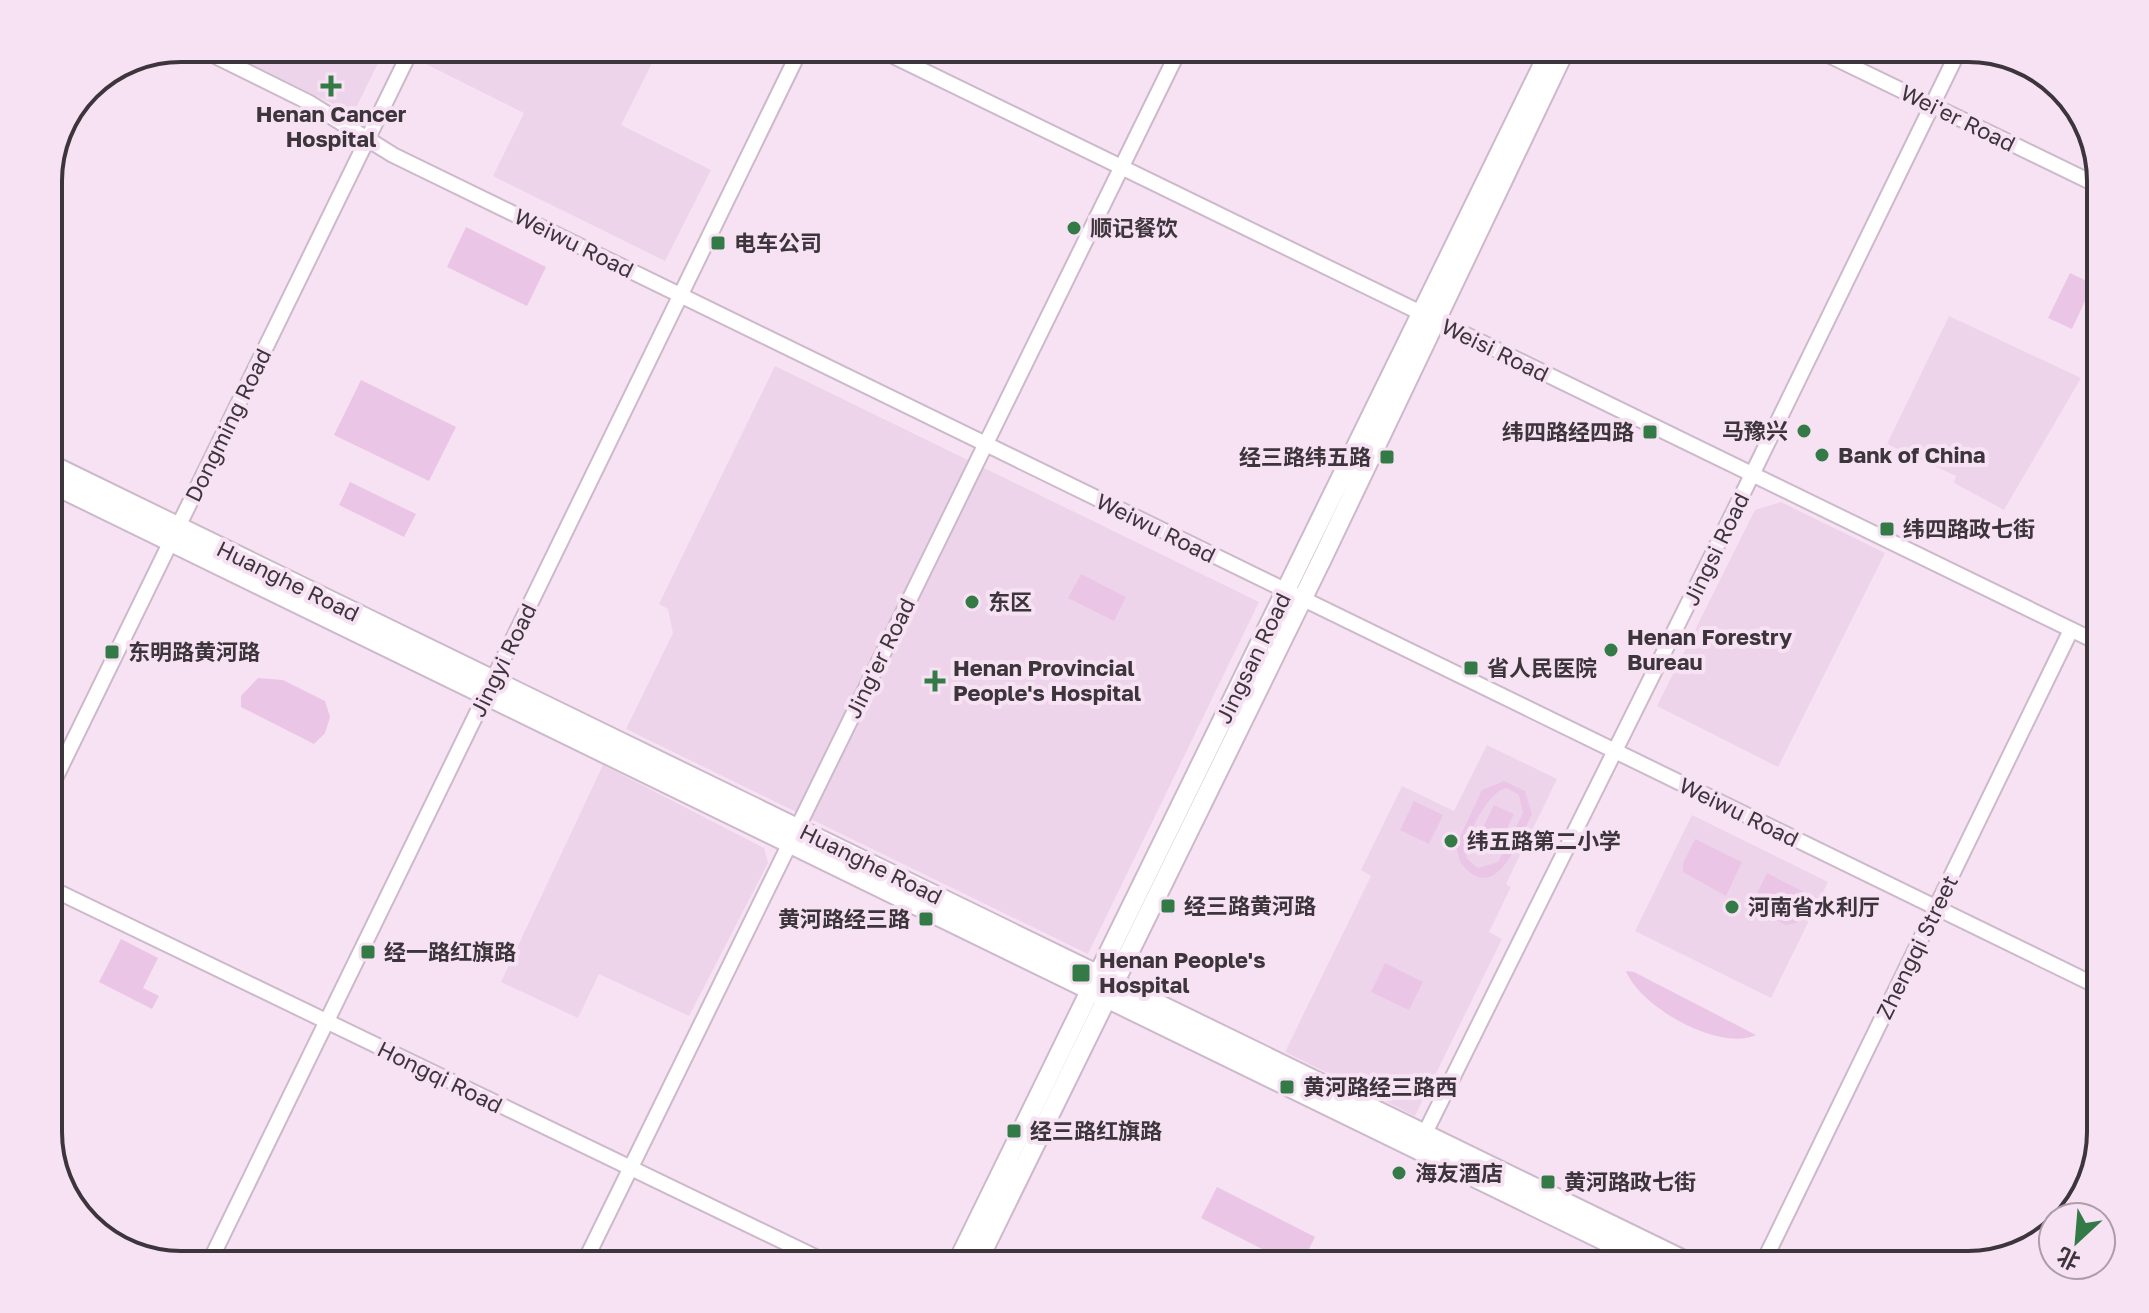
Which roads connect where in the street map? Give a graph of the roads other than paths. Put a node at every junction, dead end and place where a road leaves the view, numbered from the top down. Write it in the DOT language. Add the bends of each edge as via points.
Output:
graph roads {
  1 [pos="227,62"];
  2 [pos="405,62"];
  3 [pos="794,62"];
  4 [pos="905,62"];
  5 [pos="1173,62"];
  6 [pos="1545,62"];
  7 [pos="1559,62"];
  8 [pos="1843,62"];
  9 [pos="1953,62"];
  10 [pos="1932,105"];
  11 [pos="367,140"];
  12 [pos="1121,167"];
  13 [pos="2087,180"];
  14 [pos="681,296"];
  15 [pos="1429,317"];
  16 [pos="985,445"];
  17 [pos="62,471"];
  18 [pos="1752,475"];
  19 [pos="62,488"];
  20 [pos="175,535"];
  21 [pos="1294,595"];
  22 [pos="2071,630"];
  23 [pos="2087,637"];
  24 [pos="490,688"];
  25 [pos="1615,751"];
  26 [pos="62,765"];
  27 [pos="793,836"];
  28 [pos="62,894"];
  29 [pos="1936,907"];
  30 [pos="2087,981"];
  31 [pos="1103,986"];
  32 [pos="327,1023"];
  33 [pos="1425,1133"];
  34 [pos="631,1169"];
  35 [pos="215,1251"];
  36 [pos="590,1251"];
  37 [pos="803,1251"];
  38 [pos="963,1251"];
  39 [pos="982,1251"];
  40 [pos="1626,1251"];
  41 [pos="1665,1251"];
  42 [pos="1769,1251"];
  1 -- 11 [label="street, Weiwu Road" via="308,102"];
  2 -- 11 [label="street, Dongming Road"];
  3 -- 14 [label="street, Jingyi Road"];
  4 -- 12 [label="street, Weisi Road"];
  5 -- 12 [label="street, Jing'er Road"];
  6 -- 15 [label="main road, Jingsan Road"];
  7 -- 15 [label="main road, Jingsan Road"];
  8 -- 10 [label="street, Wei'er Road"];
  9 -- 10 [label="street, Jingsi Road"];
  10 -- 13 [label="street, Wei'er Road"];
  10 -- 18 [label="street, Jingsi Road"];
  11 -- 14 [label="street, Weiwu Road"];
  11 -- 20 [label="street, Dongming Road"];
  12 -- 15 [label="street, Weisi Road"];
  12 -- 16 [label="street, Jing'er Road"];
  14 -- 16 [label="street, Weiwu Road"];
  14 -- 24 [label="street, Jingyi Road"];
  15 -- 18 [label="street, Weisi Road"];
  15 -- 21 [label="main road, Jingsan Road"];
  16 -- 21 [label="street, Weiwu Road"];
  16 -- 27 [label="street, Jing'er Road"];
  17 -- 20 [label="main road, Huanghe Road"];
  18 -- 22 [label="street, Weisi Road"];
  18 -- 25 [label="street, Jingsi Road"];
  19 -- 20 [label="main road, Huanghe Road"];
  20 -- 24 [label="main road, Huanghe Road"];
  20 -- 26 [label="street, Dongming Road"];
  21 -- 25 [label="street, Weiwu Road"];
  21 -- 31 [label="main road, Jingsan Road"];
  22 -- 23 [label="street, Weisi Road"];
  22 -- 29 [label="street, Zhengqi Street"];
  24 -- 27 [label="main road, Huanghe Road"];
  24 -- 32 [label="street, Jingyi Road"];
  25 -- 29 [label="street, Weiwu Road"];
  25 -- 33 [label="street, Jingsi Road"];
  27 -- 31 [label="main road, Huanghe Road"];
  27 -- 34 [label="street, Jing'er Road"];
  28 -- 32 [label="street, Hongqi Road"];
  29 -- 30 [label="street, Weiwu Road"];
  29 -- 42 [label="street, Zhengqi Street"];
  31 -- 33 [label="main road, Huanghe Road"];
  31 -- 38 [label="main road, Jingsan Road"];
  31 -- 39 [label="main road, Jingsan Road"];
  31 -- 40 [label="main road, Huanghe Road"];
  32 -- 34 [label="street, Hongqi Road"];
  32 -- 35 [label="street, Jingyi Road"];
  33 -- 41 [label="main road, Huanghe Road"];
  34 -- 36 [label="street, Jing'er Road"];
  34 -- 37 [label="street, Hongqi Road"];
}
